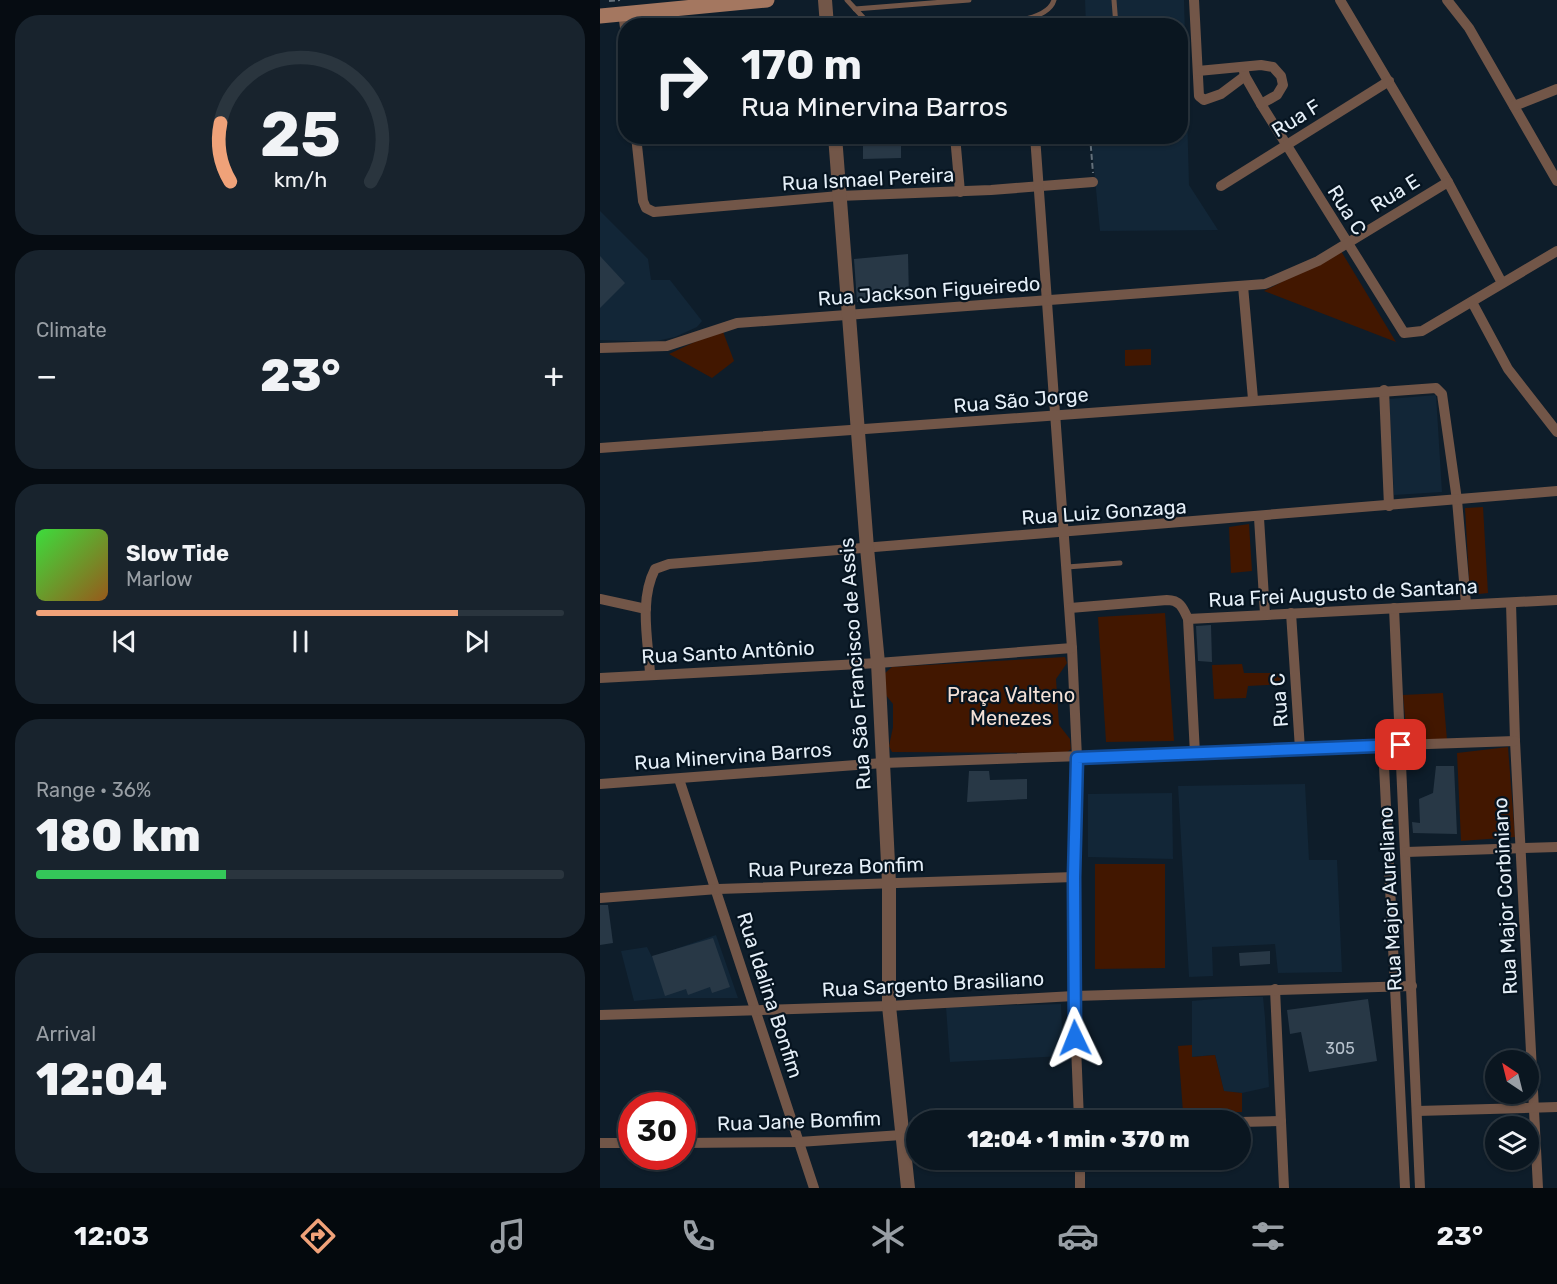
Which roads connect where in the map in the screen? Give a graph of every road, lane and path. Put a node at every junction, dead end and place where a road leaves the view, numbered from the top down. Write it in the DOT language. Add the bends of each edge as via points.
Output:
graph roads {
  1 [pos="767,0"];
  2 [pos="825,0"];
  3 [pos="847,0"];
  4 [pos="969,0"];
  5 [pos="1054,0"];
  6 [pos="1114,0"];
  7 [pos="1194,0"];
  8 [pos="1340,0"];
  9 [pos="1447,0"];
  10 [pos="600,2"];
  11 [pos="622,7"];
  12 [pos="855,9"];
  13 [pos="600,16"];
  14 [pos="826,18"];
  15 [pos="863,18"];
  16 [pos="1035,18"];
  17 [pos="1115,18"];
  18 [pos="1198,71"];
  19 [pos="1244,71"];
  20 [pos="1389,81"];
  21 [pos="1557,89"];
  22 [pos="1261,104"];
  23 [pos="1514,106"];
  24 [pos="637,144"];
  25 [pos="836,144"];
  26 [pos="956,144"];
  27 [pos="1035,144"];
  28 [pos="1091,144"];
  29 [pos="1287,146"];
  30 [pos="1557,181"];
  31 [pos="1093,182"];
  32 [pos="1448,182"];
  33 [pos="1037,186"];
  34 [pos="1221,186"];
  35 [pos="960,192"];
  36 [pos="839,196"];
  37 [pos="1347,244"];
  38 [pos="1557,251"];
  39 [pos="1502,283"];
  40 [pos="1265,284"];
  41 [pos="1243,286"];
  42 [pos="1046,300"];
  43 [pos="1472,302"];
  44 [pos="850,316"];
  45 [pos="600,348"];
  46 [pos="1384,390"];
  47 [pos="1253,399"];
  48 [pos="1054,415"];
  49 [pos="858,431"];
  50 [pos="1557,432"];
  51 [pos="600,448"];
  52 [pos="1557,491"];
  53 [pos="1457,500"];
  54 [pos="1389,506"];
  55 [pos="1259,518"];
  56 [pos="1064,533"];
  57 [pos="867,548"];
  58 [pos="1120,563"];
  59 [pos="1066,567"];
  60 [pos="600,599"];
  61 [pos="1557,600"];
  62 [pos="1511,603"];
  63 [pos="1466,604"];
  64 [pos="1070,608"];
  65 [pos="1394,608"];
  66 [pos="646,609"];
  67 [pos="1291,613"];
  68 [pos="1265,614"];
  69 [pos="1188,619"];
  70 [pos="1072,648"];
  71 [pos="878,663"];
  72 [pos="650,673"];
  73 [pos="600,678"];
  74 [pos="1515,741"];
  75 [pos="1401,745"];
  76 [pos="1383,746"];
  77 [pos="1300,749"];
  78 [pos="1196,754"];
  79 [pos="1077,758"];
  80 [pos="883,763"];
  81 [pos="679,779"];
  82 [pos="600,784"];
  83 [pos="1557,847"];
  84 [pos="1522,850"];
  85 [pos="1407,852"];
  86 [pos="1074,877"];
  87 [pos="889,883"];
  88 [pos="718,889"];
  89 [pos="600,898"];
  90 [pos="1412,986"];
  91 [pos="1394,988"];
  92 [pos="1275,989"];
  93 [pos="1074,996"];
  94 [pos="889,1006"];
  95 [pos="755,1009"];
  96 [pos="600,1015"];
  97 [pos="1533,1107"];
  98 [pos="1557,1107"];
  99 [pos="906,1110"];
  100 [pos="1079,1110"];
  101 [pos="1418,1111"];
  102 [pos="1281,1121"];
  103 [pos="1251,1122"];
  104 [pos="906,1134"];
  105 [pos="799,1142"];
  106 [pos="600,1143"];
  107 [pos="618,1143"];
  108 [pos="696,1143"];
  109 [pos="909,1170"];
  110 [pos="1080,1170"];
  111 [pos="814,1188"];
  112 [pos="908,1188"];
  113 [pos="1080,1188"];
  114 [pos="1284,1188"];
  115 [pos="1405,1188"];
  116 [pos="1420,1188"];
  117 [pos="1538,1188"];
  1 -- 11 [label="main road"];
  2 -- 14 [label="street"];
  3 -- 12 [label="lane"];
  4 -- 12 [label="lane"];
  5 -- 16 [label="lane" via="1049,10"];
  6 -- 17 [label="lane"];
  7 -- 18 [label="street"];
  8 -- 20 [label="street"];
  9 -- 23 [label="street"];
  10 -- 11 [label="path"];
  11 -- 13 [label="main road"];
  12 -- 15 [label="lane"];
  18 -- 19 [label="street"];
  18 -- 19 [label="street" via="1198,94 1204,100 1221,94"];
  19 -- 22 [label="street, Rua C"];
  19 -- 22 [label="street" via="1267,65 1281,76 1281,90"];
  20 -- 29 [label="street, Rua F"];
  20 -- 32 [label="street"];
  21 -- 23 [label="street"];
  22 -- 29 [label="street, Rua C"];
  23 -- 30 [label="street"];
  24 -- 36 [label="street, Rua Ismael Pereira" via="646,208 654,212"];
  25 -- 36 [label="street, Rua São Francisco de Assis"];
  26 -- 35 [label="street"];
  27 -- 33 [label="street"];
  28 -- 31 [label="path"];
  29 -- 34 [label="street, Rua F"];
  29 -- 37 [label="street, Rua C"];
  31 -- 33 [label="street, Rua Ismael Pereira"];
  32 -- 37 [label="street, Rua E"];
  32 -- 39 [label="street"];
  33 -- 35 [label="street, Rua Ismael Pereira"];
  33 -- 42 [label="street"];
  35 -- 36 [label="street, Rua Ismael Pereira"];
  36 -- 44 [label="street, Rua São Francisco de Assis"];
  37 -- 40 [label="street, Rua E"];
  37 -- 43 [label="street, Rua C" via="1404,333 1422,331"];
  38 -- 39 [label="street"];
  39 -- 43 [label="street"];
  40 -- 41 [label="street, Rua Jackson Figueiredo"];
  41 -- 42 [label="street, Rua Jackson Figueiredo"];
  41 -- 47 [label="street"];
  42 -- 44 [label="street, Rua Jackson Figueiredo"];
  42 -- 48 [label="street"];
  43 -- 50 [label="street" via="1508,369"];
  44 -- 45 [label="street, Rua Jackson Figueiredo" via="737,323 658,348"];
  44 -- 49 [label="street, Rua São Francisco de Assis"];
  46 -- 47 [label="street, Rua São Jorge"];
  46 -- 53 [label="street, Rua São Jorge" via="1431,388 1442,394"];
  46 -- 54 [label="street"];
  47 -- 48 [label="street, Rua São Jorge"];
  48 -- 49 [label="street, Rua São Jorge"];
  48 -- 56 [label="street"];
  49 -- 51 [label="street, Rua São Jorge"];
  49 -- 57 [label="street, Rua São Francisco de Assis"];
  52 -- 53 [label="street, Rua Luiz Gonzaga"];
  53 -- 54 [label="street, Rua Luiz Gonzaga"];
  53 -- 63 [label="street"];
  54 -- 55 [label="street, Rua Luiz Gonzaga"];
  55 -- 56 [label="street, Rua Luiz Gonzaga"];
  55 -- 68 [label="street"];
  56 -- 57 [label="street, Rua Luiz Gonzaga"];
  56 -- 59 [label="street"];
  57 -- 66 [label="street, Rua Luiz Gonzaga" via="669,564 656,569"];
  57 -- 71 [label="street, Rua São Francisco de Assis"];
  58 -- 59 [label="lane"];
  59 -- 64 [label="street"];
  60 -- 66 [label="street"];
  61 -- 62 [label="street, Rua Frei Augusto de Santana"];
  62 -- 63 [label="street, Rua Frei Augusto de Santana"];
  62 -- 74 [label="street, Rua Major Corbiniano"];
  63 -- 65 [label="street, Rua Frei Augusto de Santana"];
  64 -- 69 [label="street, Rua Frei Augusto de Santana" via="1173,600 1183,607"];
  64 -- 70 [label="street"];
  65 -- 67 [label="street, Rua Frei Augusto de Santana"];
  65 -- 75 [label="street, Rua Major Aureliano"];
  66 -- 72 [label="street"];
  67 -- 68 [label="street, Rua Frei Augusto de Santana"];
  67 -- 77 [label="street, Rua C"];
  68 -- 69 [label="street, Rua Frei Augusto de Santana"];
  69 -- 78 [label="street"];
  70 -- 71 [label="street, Rua Santo Antônio"];
  70 -- 79 [label="street"];
  71 -- 72 [label="street, Rua Santo Antônio"];
  71 -- 80 [label="street, Rua São Francisco de Assis"];
  72 -- 73 [label="street, Rua Santo Antônio"];
  74 -- 75 [label="street, Rua Minervina Barros"];
  74 -- 84 [label="street, Rua Major Corbiniano"];
  75 -- 76 [label="street, Rua Minervina Barros"];
  75 -- 85 [label="street, Rua Major Aureliano"];
  76 -- 77 [label="street, Rua Minervina Barros"];
  76 -- 91 [label="street, Rua Major Aureliano"];
  77 -- 78 [label="street, Rua Minervina Barros"];
  78 -- 79 [label="street, Rua Minervina Barros"];
  79 -- 80 [label="street, Rua Minervina Barros"];
  79 -- 86 [label="street"];
  80 -- 81 [label="street, Rua Minervina Barros"];
  80 -- 87 [label="street, Rua São Francisco de Assis"];
  81 -- 82 [label="street, Rua Minervina Barros"];
  81 -- 88 [label="street, Rua Idalina Bonfim"];
  83 -- 84 [label="street"];
  84 -- 85 [label="street"];
  84 -- 97 [label="street, Rua Major Corbiniano"];
  85 -- 90 [label="street, Rua Major Aureliano"];
  86 -- 87 [label="street, Rua Pureza Bonfim"];
  86 -- 93 [label="street"];
  87 -- 88 [label="street, Rua Pureza Bonfim"];
  87 -- 94 [label="street, Rua São Francisco de Assis"];
  88 -- 89 [label="street, Rua Pureza Bonfim"];
  88 -- 95 [label="street, Rua Idalina Bonfim"];
  90 -- 91 [label="street, Rua Sargento Brasiliano"];
  90 -- 101 [label="street, Rua Major Aureliano"];
  91 -- 92 [label="street, Rua Sargento Brasiliano"];
  91 -- 115 [label="street, Rua Major Aureliano"];
  92 -- 93 [label="street, Rua Sargento Brasiliano"];
  92 -- 102 [label="street"];
  93 -- 94 [label="street, Rua Sargento Brasiliano"];
  93 -- 100 [label="street"];
  94 -- 95 [label="street, Rua Sargento Brasiliano"];
  94 -- 99 [label="street, Rua São Francisco de Assis"];
  95 -- 96 [label="street, Rua Sargento Brasiliano"];
  95 -- 105 [label="street, Rua Idalina Bonfim"];
  97 -- 98 [label="street"];
  97 -- 101 [label="street"];
  97 -- 117 [label="street, Rua Major Corbiniano"];
  101 -- 116 [label="street, Rua Major Aureliano"];
  102 -- 103 [label="street"];
  102 -- 114 [label="street"];
  104 -- 105 [label="street, Rua Jane Bomfim"];
  105 -- 108 [label="street, Rua Jane Bomfim"];
  105 -- 111 [label="street, Rua Idalina Bonfim"];
  106 -- 107 [label="street"];
  109 -- 112 [label="street, Rua São Francisco de Assis"];
  110 -- 113 [label="street"];
}
